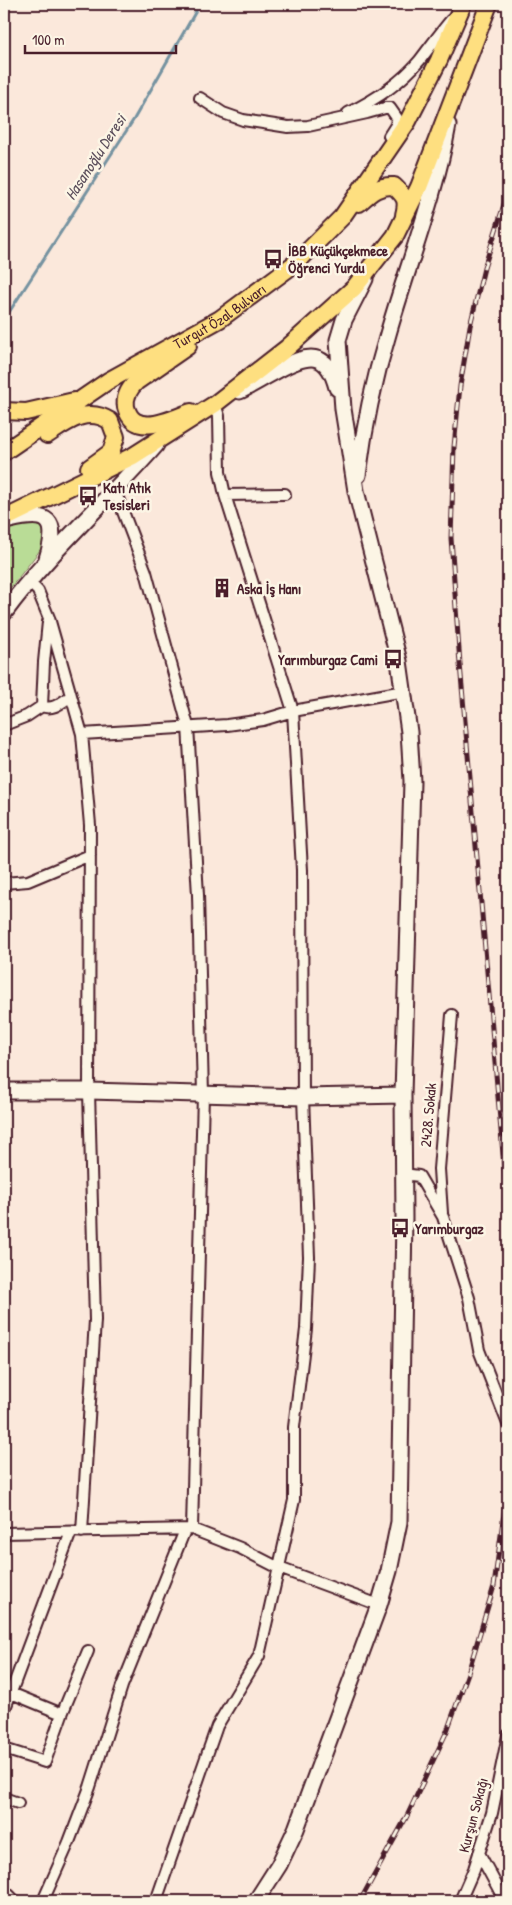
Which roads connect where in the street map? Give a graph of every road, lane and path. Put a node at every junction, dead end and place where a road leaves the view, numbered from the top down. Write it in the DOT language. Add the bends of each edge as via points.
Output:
graph roads {
  1 [pos="489,4"];
  2 [pos="461,7"];
  3 [pos="200,98"];
  4 [pos="452,100"];
  5 [pos="332,120"];
  6 [pos="372,175"];
  7 [pos="342,217"];
  8 [pos="396,236"];
  9 [pos="373,264"];
  10 [pos="220,318"];
  11 [pos="83,399"];
  12 [pos="214,404"];
  13 [pos="343,409"];
  14 [pos="4,411"];
  15 [pos="162,438"];
  16 [pos="4,452"];
  17 [pos="4,460"];
  18 [pos="114,488"];
  19 [pos="356,492"];
  20 [pos="285,494"];
  21 [pos="225,495"];
  22 [pos="31,507"];
  23 [pos="4,520"];
  24 [pos="46,560"];
  25 [pos="28,581"];
  26 [pos="4,613"];
  27 [pos="48,618"];
  28 [pos="404,691"];
  29 [pos="71,696"];
  30 [pos="42,706"];
  31 [pos="293,711"];
  32 [pos="4,725"];
  33 [pos="188,726"];
  34 [pos="82,734"];
  35 [pos="90,855"];
  36 [pos="4,883"];
  37 [pos="452,1015"];
  38 [pos="4,1091"];
  39 [pos="90,1091"];
  40 [pos="203,1094"];
  41 [pos="403,1095"];
  42 [pos="303,1097"];
  43 [pos="403,1174"];
  44 [pos="443,1217"];
  45 [pos="508,1424"];
  46 [pos="188,1530"];
  47 [pos="71,1532"];
  48 [pos="82,1532"];
  49 [pos="4,1533"];
  50 [pos="279,1568"];
  51 [pos="379,1605"];
  52 [pos="88,1651"];
  53 [pos="10,1693"];
  54 [pos="4,1711"];
  55 [pos="62,1714"];
  56 [pos="508,1735"];
  57 [pos="4,1749"];
  58 [pos="4,1798"];
  59 [pos="18,1803"];
  60 [pos="479,1852"];
  61 [pos="4,1890"];
  62 [pos="15,1901"];
  63 [pos="42,1901"];
  64 [pos="156,1901"];
  65 [pos="256,1901"];
  66 [pos="460,1901"];
  67 [pos="505,1901"];
  1 -- 4 [label="main road"];
  2 -- 5 [label="street" via="419,61 398,82 377,98"];
  2 -- 6 [label="main road, Turgut Özal Bulvarı" via="425,91"];
  3 -- 5 [label="street" via="223,113 265,125 308,126"];
  4 -- 8 [label="main road" via="419,187"];
  4 -- 19 [label="street" via="426,217 388,334 372,397 362,441"];
  5 -- 6 [label="street" via="385,108 394,112 396,125 383,145"];
  6 -- 7 [label="main road, Turgut Özal Bulvarı"];
  7 -- 8 [label="main road" via="374,189 383,185 394,186 404,195 406,202"];
  7 -- 10 [label="main road, Turgut Özal Bulvarı" via="297,262"];
  8 -- 9 [label="main road"];
  9 -- 12 [label="main road" via="354,288 293,342"];
  9 -- 13 [label="street" via="344,320 338,340"];
  10 -- 11 [label="main road, Turgut Özal Bulvarı" via="108,381"];
  10 -- 12 [label="main road" via="179,354 136,382 126,397 128,414 143,426"];
  11 -- 14 [label="main road" via="26,412"];
  11 -- 16 [label="main road, Turgut Özal Bulvarı"];
  12 -- 13 [label="street" via="291,363 313,357 326,364 332,372"];
  12 -- 15 [label="main road"];
  12 -- 21 [label="street" via="220,416 220,472"];
  13 -- 19 [label="street"];
  15 -- 18 [label="street"];
  15 -- 22 [label="main road"];
  17 -- 22 [label="main road" via="84,415 94,414 110,421 116,437 111,452"];
  18 -- 24 [label="street" via="63,546"];
  18 -- 33 [label="street" via="146,572"];
  19 -- 28 [label="street" via="394,635"];
  20 -- 21 [label="street"];
  21 -- 31 [label="street"];
  22 -- 23 [label="main road"];
  23 -- 24 [label="street" via="31,516 46,520 51,526 52,540"];
  24 -- 25 [label="street"];
  25 -- 26 [label="street"];
  25 -- 27 [label="street" via="38,592"];
  27 -- 29 [label="street"];
  27 -- 30 [label="street"];
  28 -- 31 [label="street"];
  28 -- 41 [label="street" via="412,781"];
  29 -- 30 [label="street" via="58,706"];
  29 -- 34 [label="street"];
  30 -- 32 [label="street"];
  31 -- 33 [label="street" via="263,720"];
  31 -- 42 [label="street" via="302,870"];
  33 -- 34 [label="street"];
  33 -- 40 [label="street" via="198,895"];
  34 -- 35 [label="street"];
  35 -- 36 [label="street" via="28,881"];
  35 -- 39 [label="street"];
  37 -- 44 [label="street, 2428. Sokak" via="439,1169"];
  38 -- 39 [label="street"];
  39 -- 40 [label="street"];
  39 -- 48 [label="street" via="96,1320"];
  40 -- 42 [label="street"];
  40 -- 46 [label="street"];
  41 -- 42 [label="street"];
  41 -- 43 [label="street"];
  42 -- 50 [label="street" via="310,1257 306,1329 294,1427 294,1500"];
  43 -- 44 [label="street" via="419,1176"];
  43 -- 51 [label="street" via="399,1513 396,1541"];
  44 -- 45 [label="street" via="469,1298 479,1350"];
  46 -- 48 [label="street"];
  46 -- 50 [label="street" via="240,1548"];
  46 -- 63 [label="street" via="122,1686 73,1833"];
  47 -- 48 [label="street"];
  47 -- 49 [label="street"];
  47 -- 53 [label="street"];
  50 -- 51 [label="street"];
  50 -- 64 [label="street" via="259,1656 217,1726"];
  51 -- 65 [label="street" via="296,1829 279,1865"];
  52 -- 55 [label="street"];
  53 -- 54 [label="street"];
  53 -- 55 [label="street"];
  55 -- 57 [label="street" via="45,1762"];
  56 -- 60 [label="street, Kurşun Sokağı" via="492,1813"];
  58 -- 59 [label="street"];
  60 -- 66 [label="street, Kurşun Sokağı"];
  60 -- 67 [label="street"];
  61 -- 62 [label="street"];
}
